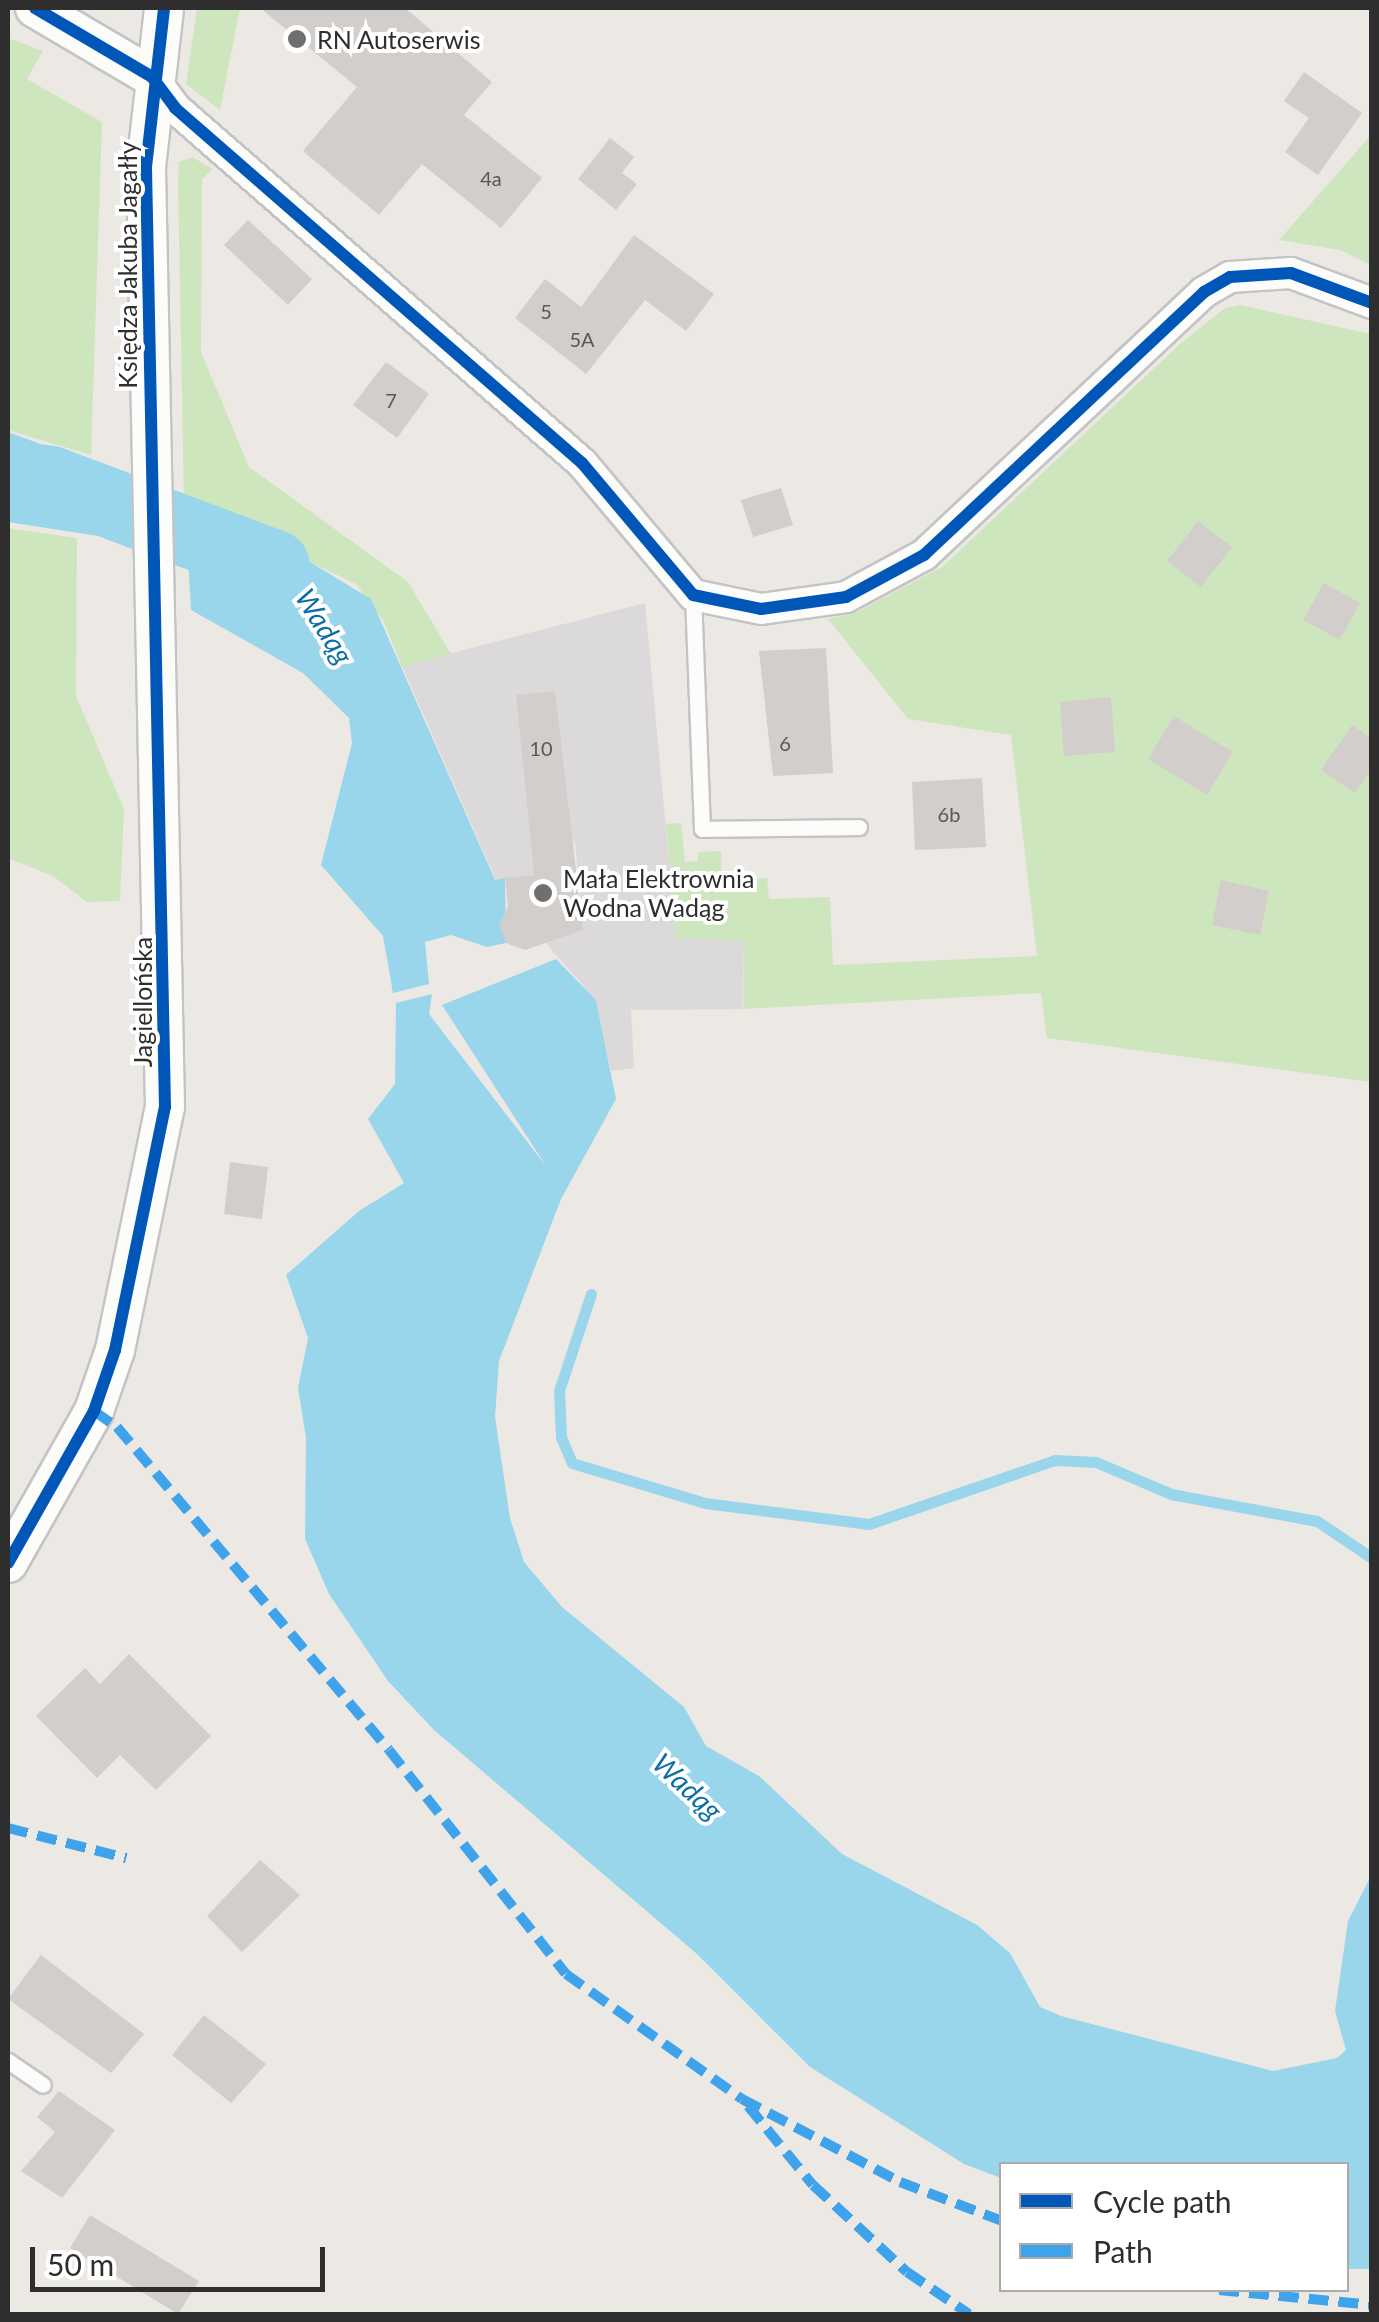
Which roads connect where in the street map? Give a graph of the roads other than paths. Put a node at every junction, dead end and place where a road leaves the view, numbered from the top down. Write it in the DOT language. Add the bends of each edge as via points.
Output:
graph roads {
  1 [pos="35,8"];
  2 [pos="164,8"];
  3 [pos="152,76"];
  4 [pos="1372,304"];
  5 [pos="150,409"];
  6 [pos="693,595"];
  7 [pos="859,827"];
  8 [pos="8,1563"];
  9 [pos="8,2061"];
  10 [pos="43,2085"];
  1 -- 3 [label="street"];
  2 -- 3 [label="street, Księdza Jakuba Jagałły"];
  3 -- 5 [label="street, Księdza Jakuba Jagałły" via="146,168"];
  3 -- 6 [label="street" via="175,108 582,464"];
  4 -- 6 [label="street" via="1291,274 1230,277 1204,292 924,554 846,596 761,609"];
  5 -- 8 [label="street, Jagiellońska" via="165,1107 115,1350 94,1411"];
  6 -- 7 [label="lane" via="702,830"];
  9 -- 10 [label="lane"];
}
